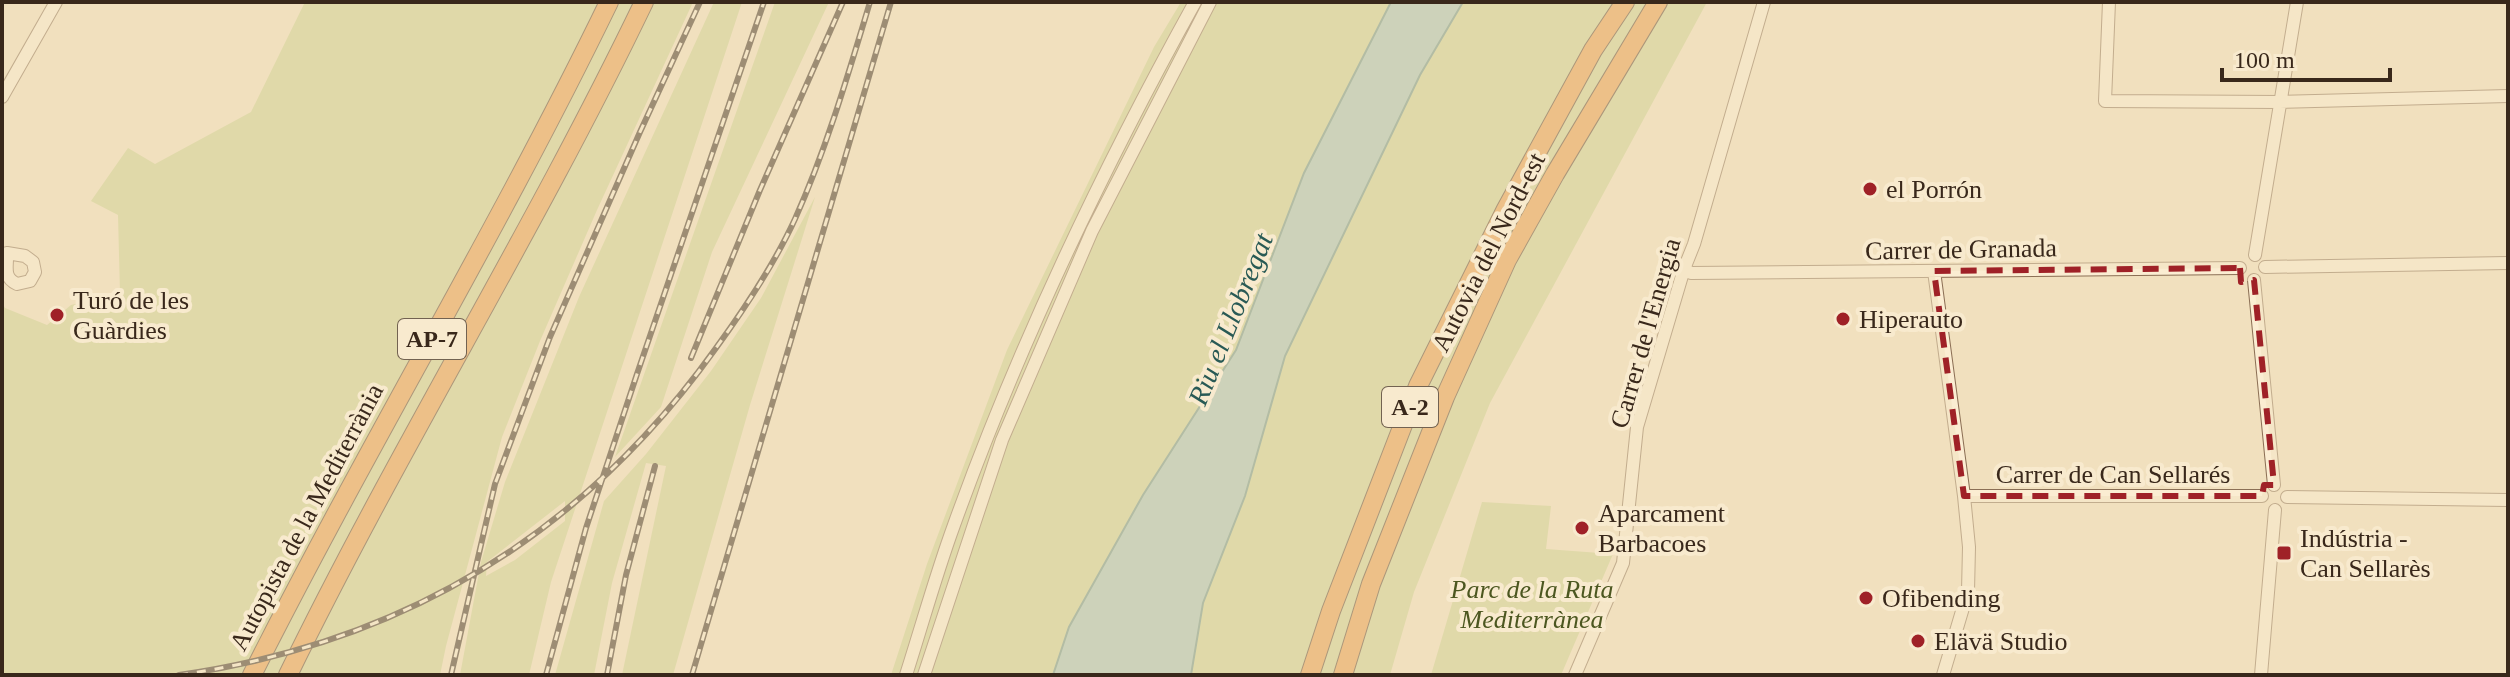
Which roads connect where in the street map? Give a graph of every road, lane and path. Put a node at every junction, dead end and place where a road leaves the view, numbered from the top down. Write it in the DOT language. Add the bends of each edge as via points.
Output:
graph roads {
  1 [pos="56,2"];
  2 [pos="609,2"];
  3 [pos="644,2"];
  4 [pos="1195,2"];
  5 [pos="1210,2"];
  6 [pos="1617,2"];
  7 [pos="1625,2"];
  8 [pos="1764,2"];
  9 [pos="2109,2"];
  10 [pos="2297,2"];
  11 [pos="1658,4"];
  12 [pos="1593,50"];
  13 [pos="2508,96"];
  14 [pos="2,97"];
  15 [pos="2280,102"];
  16 [pos="2255,255"];
  17 [pos="2508,263"];
  18 [pos="2265,267"];
  19 [pos="2240,268"];
  20 [pos="1684,269"];
  21 [pos="1934,271"];
  22 [pos="2254,280"];
  23 [pos="2274,485"];
  24 [pos="1964,496"];
  25 [pos="2262,496"];
  26 [pos="2287,497"];
  27 [pos="2508,500"];
  28 [pos="2275,510"];
  29 [pos="252,675"];
  30 [pos="288,675"];
  31 [pos="906,675"];
  32 [pos="924,675"];
  33 [pos="1310,675"];
  34 [pos="1343,675"];
  35 [pos="1575,675"];
  36 [pos="1943,675"];
  37 [pos="2261,675"];
  1 -- 14 [label="street"];
  2 -- 29 [label="highway, Autopista de la Mediterrània / AP-7"];
  3 -- 30 [label="highway, AP-7"];
  4 -- 31 [label="street" via="1074,235 1018,362 954,525"];
  5 -- 32 [label="street" via="1092,231 1002,440"];
  6 -- 12 [label="highway"];
  7 -- 12 [label="highway, Autovia del Nord-est / A-2"];
  8 -- 20 [label="street, Carrer de l'Energia"];
  9 -- 15 [label="street" via="2105,101"];
  10 -- 15 [label="street"];
  11 -- 34 [label="highway, Autovia del Nord-est / A-2" via="1507,260 1445,397 1371,584"];
  12 -- 33 [label="highway, Autovia del Nord-est / A-2" via="1418,386"];
  13 -- 15 [label="street"];
  15 -- 16 [label="street"];
  16 -- 18 [label="street"];
  16 -- 19 [label="street" via="2245,257"];
  17 -- 18 [label="street"];
  18 -- 22 [label="street"];
  19 -- 21 [label="street, Carrer de Granada"];
  19 -- 22 [label="street" via="2243,276"];
  20 -- 21 [label="street, Carrer de Granada"];
  20 -- 35 [label="street, Carrer de l'Energia" via="1637,427 1623,563"];
  21 -- 24 [label="street"];
  22 -- 23 [label="street"];
  23 -- 25 [label="street"];
  23 -- 26 [label="street"];
  24 -- 25 [label="street, Carrer de Can Sellarés"];
  24 -- 36 [label="street" via="1968,591"];
  25 -- 28 [label="street" via="2265,506"];
  26 -- 27 [label="street"];
  26 -- 28 [label="street"];
  28 -- 37 [label="street"];
}
